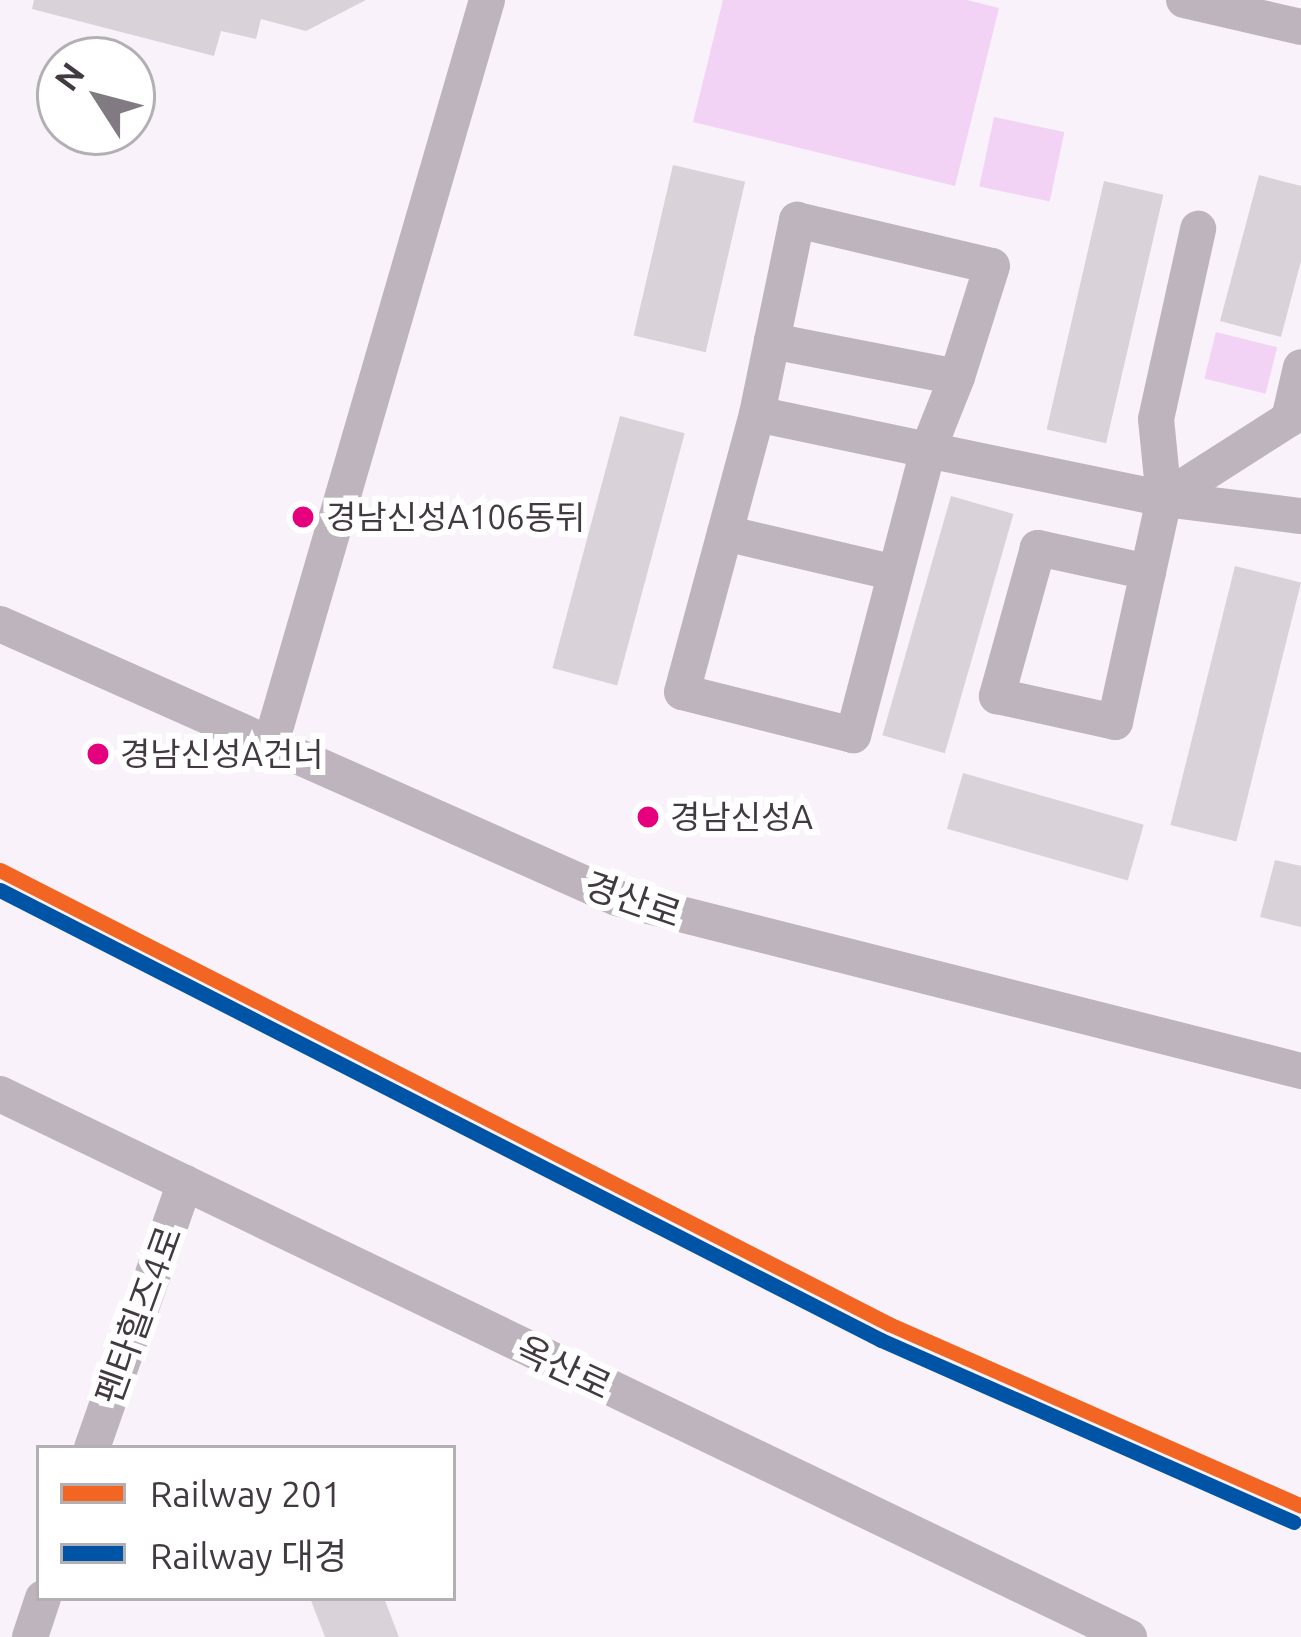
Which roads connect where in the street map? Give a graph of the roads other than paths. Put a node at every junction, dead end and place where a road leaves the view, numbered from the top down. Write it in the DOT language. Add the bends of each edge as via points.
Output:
graph roads {
  1 [pos="487,0"];
  2 [pos="1184,0"];
  3 [pos="1301,27"];
  4 [pos="1198,229"];
  5 [pos="772,340"];
  6 [pos="1301,368"];
  7 [pos="957,377"];
  8 [pos="757,414"];
  9 [pos="1295,426"];
  10 [pos="928,450"];
  11 [pos="1165,499"];
  12 [pos="1301,516"];
  13 [pos="724,533"];
  14 [pos="1148,572"];
  15 [pos="895,573"];
  16 [pos="0,624"];
  17 [pos="269,750"];
  18 [pos="1301,1071"];
  19 [pos="0,1094"];
  20 [pos="185,1183"];
  21 [pos="93,1445"];
  22 [pos="42,1601"];
  23 [pos="1113,1629"];
  24 [pos="31,1637"];
  25 [pos="1152,1637"];
  1 -- 17 [label="street"];
  2 -- 3 [label="street"];
  4 -- 11 [label="street" via="1156,419"];
  5 -- 7 [label="street"];
  5 -- 7 [label="street" via="797,220 992,266"];
  5 -- 8 [label="street"];
  6 -- 9 [label="street"];
  7 -- 10 [label="street"];
  8 -- 10 [label="street"];
  8 -- 13 [label="street"];
  9 -- 11 [label="street"];
  10 -- 11 [label="street"];
  10 -- 15 [label="street"];
  11 -- 12 [label="street"];
  11 -- 14 [label="street"];
  13 -- 15 [label="street"];
  13 -- 15 [label="street" via="682,692 853,735"];
  14 -- 14 [label="street" via="1115,722 997,696 1038,548"];
  16 -- 17 [label="street, 경산로"];
  17 -- 18 [label="street, 경산로" via="617,898"];
  19 -- 20 [label="street, 옥산로"];
  20 -- 21 [label="street, 펜타힐즈4로"];
  20 -- 23 [label="street, 옥산로"];
  22 -- 24 [label="street"];
  23 -- 25 [label="street, 옥산로"];
}
